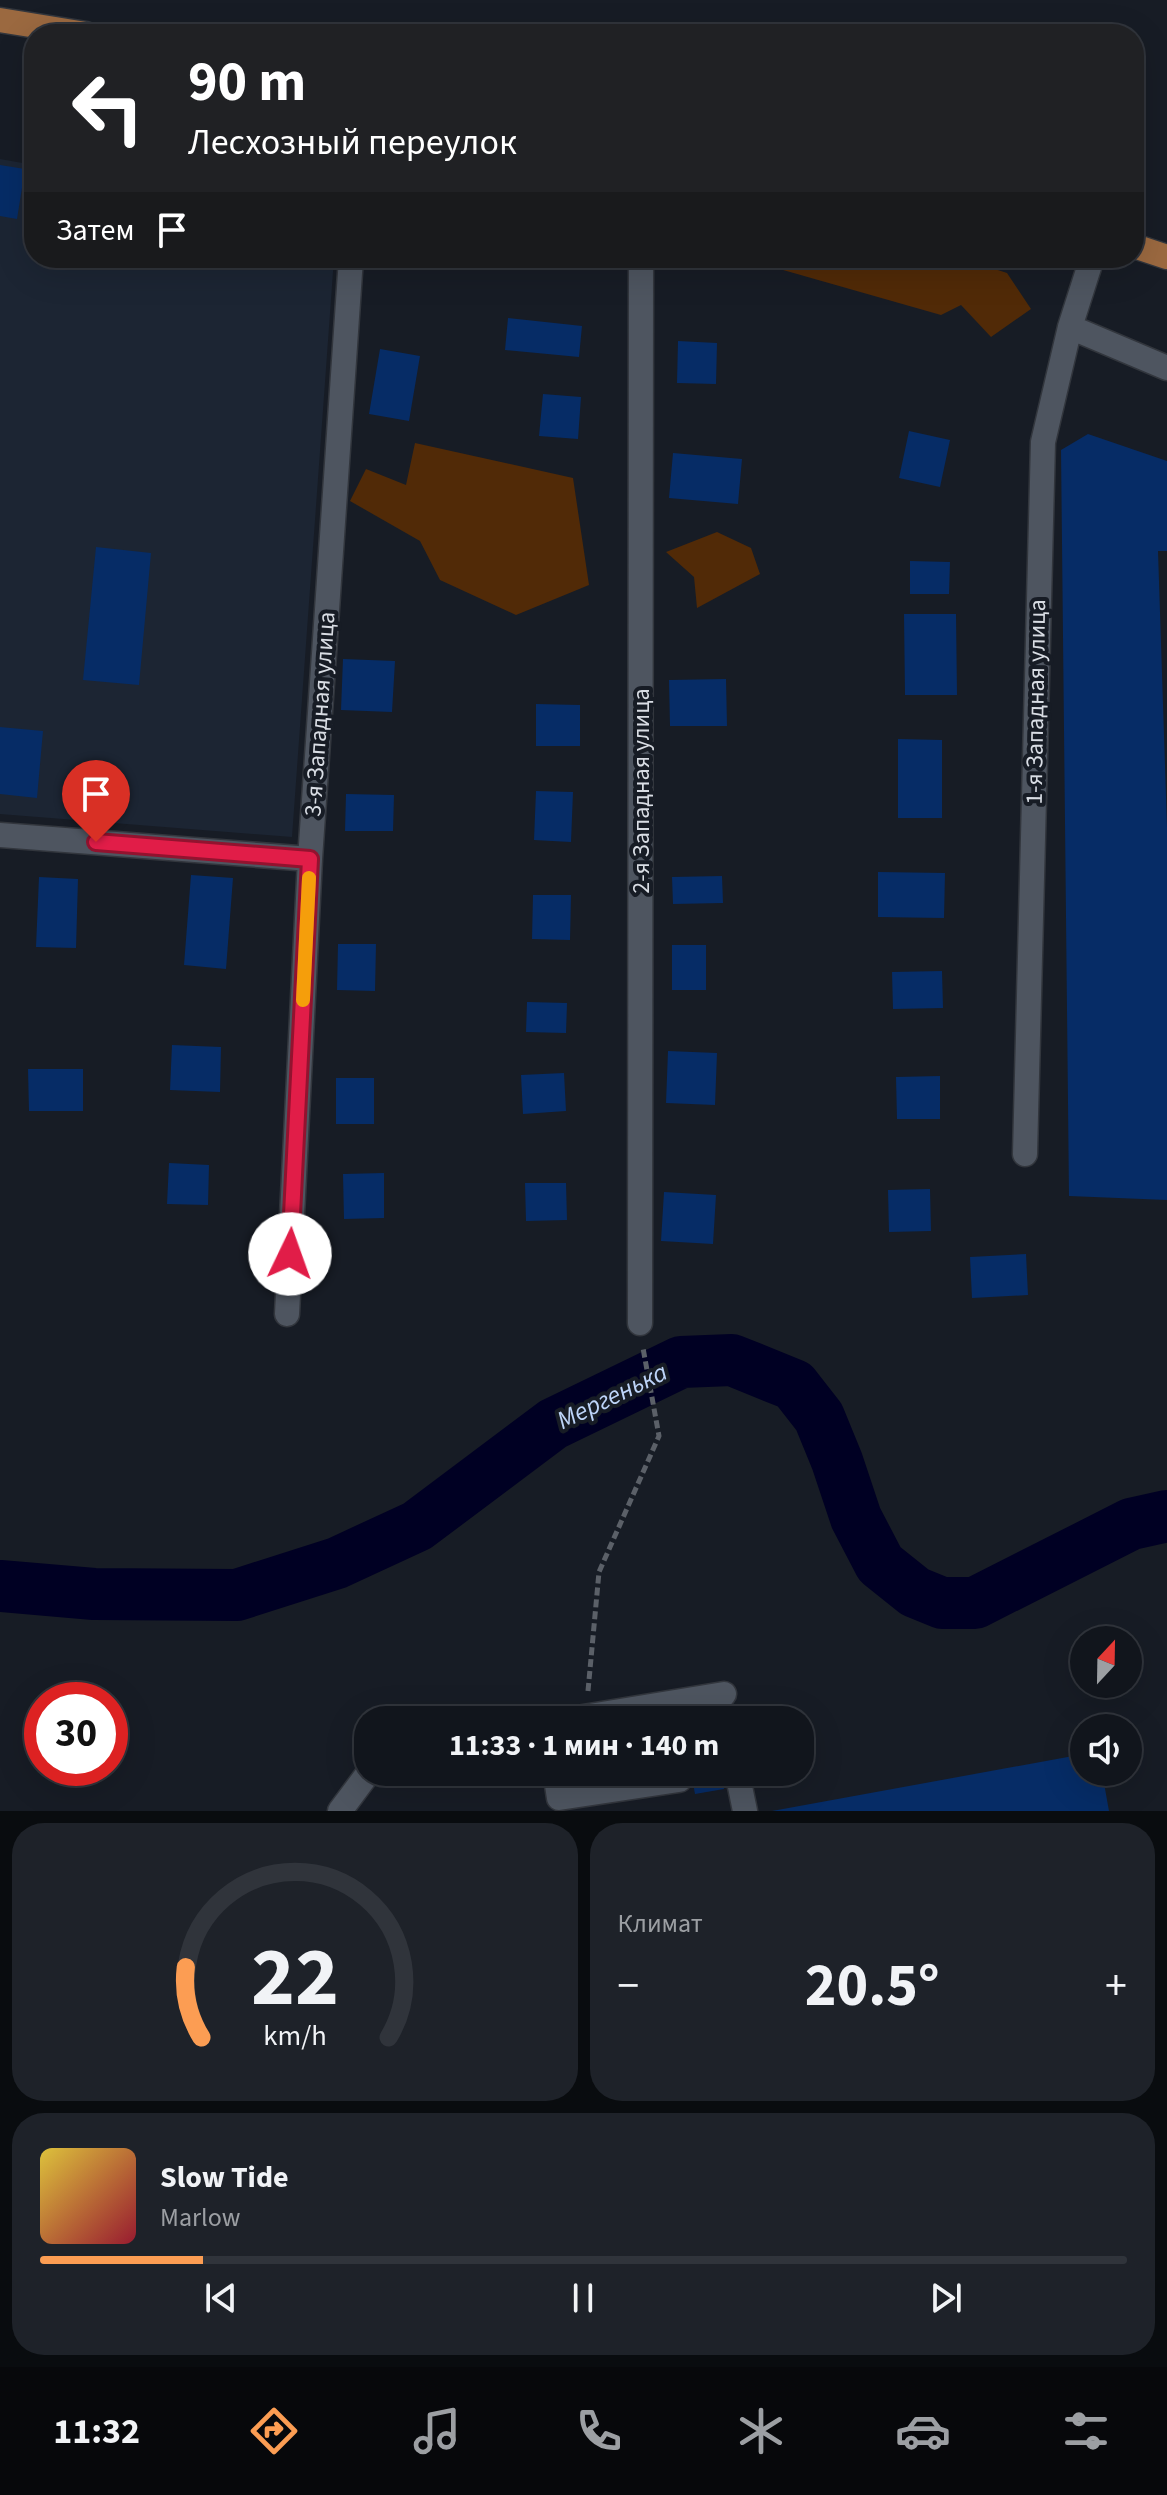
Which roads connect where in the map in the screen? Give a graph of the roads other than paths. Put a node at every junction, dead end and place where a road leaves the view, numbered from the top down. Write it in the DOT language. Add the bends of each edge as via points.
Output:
graph roads {
  1 [pos="0,20"];
  2 [pos="25,24"];
  3 [pos="1144,249"];
  4 [pos="1167,257"];
  5 [pos="350,268"];
  6 [pos="641,268"];
  7 [pos="1089,268"];
  8 [pos="1070,327"];
  9 [pos="1167,368"];
  10 [pos="0,835"];
  11 [pos="310,859"];
  12 [pos="1025,1154"];
  13 [pos="287,1314"];
  14 [pos="640,1323"];
  15 [pos="724,1694"];
  16 [pos="650,1706"];
  17 [pos="714,1706"];
  18 [pos="726,1706"];
  19 [pos="359,1786"];
  20 [pos="557,1786"];
  21 [pos="639,1786"];
  22 [pos="740,1786"];
  23 [pos="340,1811"];
  24 [pos="745,1811"];
  1 -- 2 [label="main road"];
  3 -- 4 [label="main road"];
  5 -- 11 [label="street, 3-я Западная улица"];
  6 -- 14 [label="street, 2-я Западная улица"];
  7 -- 8 [label="street, 1-я Западная улица"];
  8 -- 9 [label="street"];
  8 -- 12 [label="street, 1-я Западная улица" via="1043,442"];
  10 -- 11 [label="street"];
  11 -- 13 [label="street, 3-я Западная улица"];
  15 -- 16 [label="street"];
  15 -- 17 [label="street"];
  15 -- 18 [label="street"];
  19 -- 23 [label="street"];
  20 -- 21 [label="street" via="559,1798"];
  22 -- 24 [label="street"];
}
